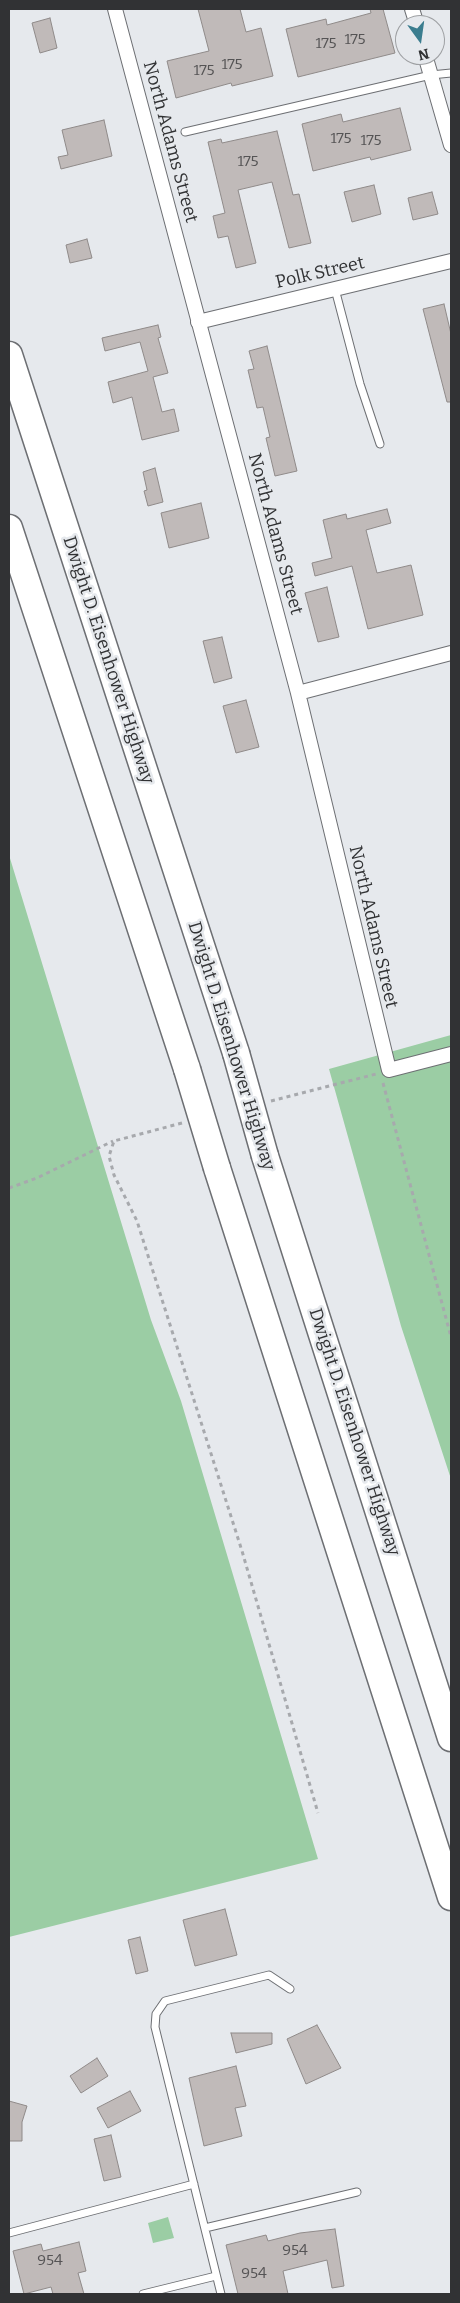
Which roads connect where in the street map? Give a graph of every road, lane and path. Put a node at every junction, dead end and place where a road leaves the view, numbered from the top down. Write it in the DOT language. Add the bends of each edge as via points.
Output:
graph roads {
  1 [pos="115,9"];
  2 [pos="428,65"];
  3 [pos="451,73"];
  4 [pos="431,75"];
  5 [pos="185,132"];
  6 [pos="451,145"];
  7 [pos="451,262"];
  8 [pos="335,289"];
  9 [pos="198,322"];
  10 [pos="9,355"];
  11 [pos="380,444"];
  12 [pos="9,528"];
  13 [pos="451,653"];
  14 [pos="298,693"];
  15 [pos="451,1054"];
  16 [pos="384,1072"];
  17 [pos="263,1103"];
  18 [pos="188,1122"];
  19 [pos="114,1141"];
  20 [pos="9,1188"];
  21 [pos="451,1337"];
  22 [pos="451,1738"];
  23 [pos="318,1813"];
  24 [pos="451,1897"];
  25 [pos="290,1989"];
  26 [pos="194,2184"];
  27 [pos="356,2192"];
  28 [pos="205,2228"];
  29 [pos="9,2233"];
  30 [pos="216,2276"];
  31 [pos="143,2294"];
  32 [pos="221,2294"];
  1 -- 9 [label="street, North Adams Street"];
  2 -- 4 [label="street"];
  3 -- 4 [label="lane"];
  4 -- 5 [label="lane"];
  4 -- 6 [label="street"];
  7 -- 8 [label="street, Polk Street"];
  8 -- 9 [label="street, Polk Street"];
  8 -- 11 [label="lane"];
  9 -- 14 [label="street, North Adams Street"];
  10 -- 22 [label="highway, Dwight D. Eisenhower Highway, bridge" via="236,1053 265,1156"];
  12 -- 24 [label="highway, bridge" via="187,1069"];
  13 -- 14 [label="street"];
  14 -- 16 [label="street, North Adams Street"];
  15 -- 16 [label="street"];
  16 -- 17 [label="path"];
  16 -- 21 [label="path"];
  18 -- 19 [label="path"];
  19 -- 20 [label="path"];
  19 -- 23 [label="path" via="109,1156 114,1175 137,1221 242,1551"];
  25 -- 26 [label="lane" via="269,1975 165,2001 156,2014 155,2027"];
  26 -- 28 [label="lane"];
  26 -- 29 [label="lane"];
  27 -- 28 [label="lane"];
  28 -- 30 [label="lane"];
  30 -- 31 [label="lane"];
  30 -- 32 [label="lane"];
}
